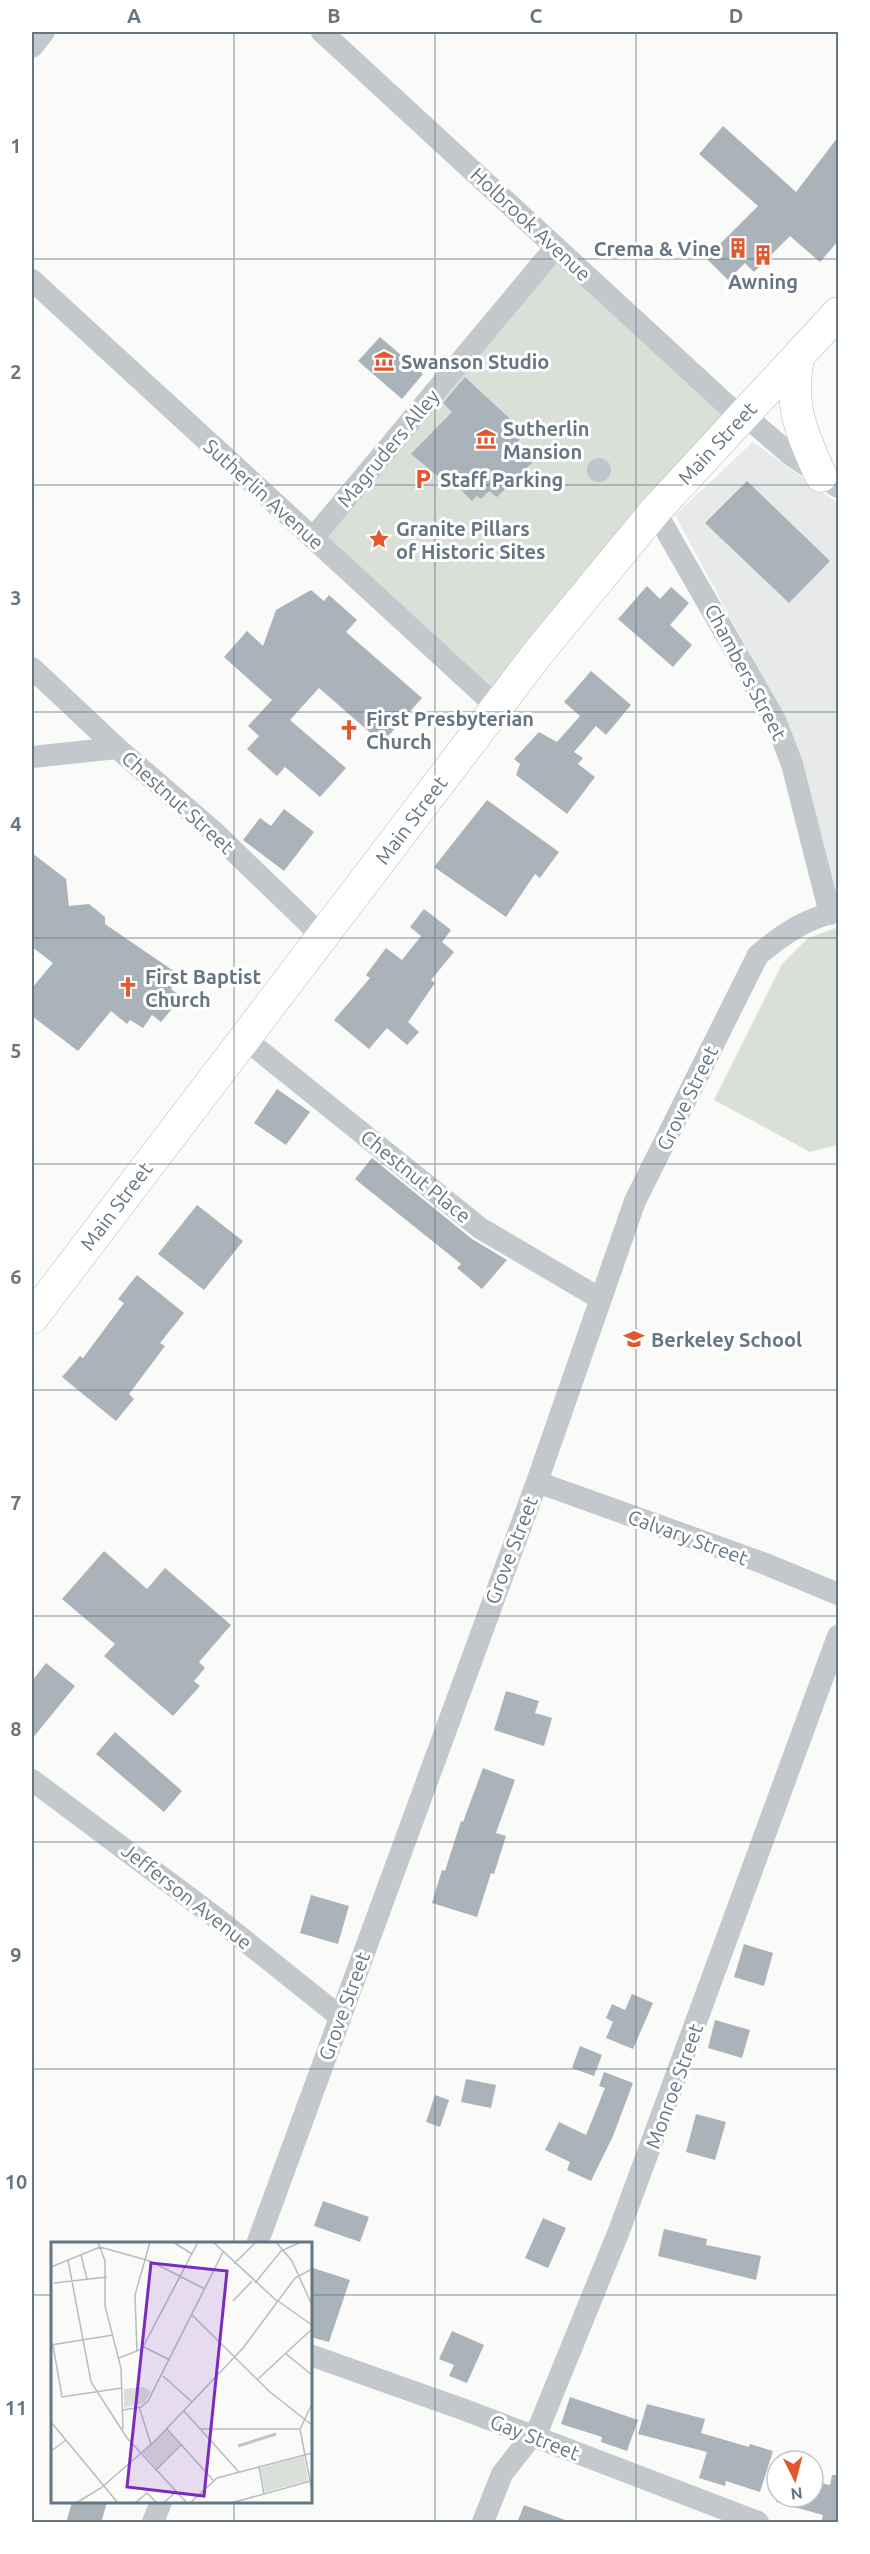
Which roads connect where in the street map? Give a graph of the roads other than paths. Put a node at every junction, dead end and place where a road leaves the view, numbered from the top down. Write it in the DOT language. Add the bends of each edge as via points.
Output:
graph roads {
  1 [pos="44,32"];
  2 [pos="322,32"];
  3 [pos="32,47"];
  4 [pos="556,247"];
  5 [pos="32,280"];
  6 [pos="838,314"];
  7 [pos="798,357"];
  8 [pos="740,417"];
  9 [pos="830,481"];
  10 [pos="655,511"];
  11 [pos="313,538"];
  12 [pos="32,668"];
  13 [pos="497,707"];
  14 [pos="117,748"];
  15 [pos="32,757"];
  16 [pos="834,913"];
  17 [pos="322,937"];
  18 [pos="244,1038"];
  19 [pos="599,1298"];
  20 [pos="32,1318"];
  21 [pos="537,1482"];
  22 [pos="838,1594"];
  23 [pos="838,1636"];
  24 [pos="32,1779"];
  25 [pos="339,2016"];
  26 [pos="258,2242"];
  27 [pos="312,2356"];
  28 [pos="533,2437"];
  29 [pos="160,2503"];
  30 [pos="153,2523"];
  31 [pos="483,2523"];
  32 [pos="758,2523"];
  1 -- 3 [label="street"];
  2 -- 4 [label="street, Holbrook Avenue"];
  4 -- 8 [label="street, Holbrook Avenue"];
  4 -- 11 [label="street, Magruders Alley"];
  5 -- 11 [label="street, Sutherlin Avenue"];
  6 -- 7 [label="main road, Main Street"];
  7 -- 8 [label="main road, Main Street"];
  7 -- 9 [label="main road" via="794,406 802,434"];
  8 -- 9 [label="street, Holbrook Avenue"];
  8 -- 10 [label="main road, Main Street"];
  10 -- 13 [label="main road, Main Street"];
  10 -- 16 [label="street, Chambers Street" via="775,720 792,764"];
  11 -- 13 [label="street, Sutherlin Avenue"];
  12 -- 14 [label="street, Chestnut Street"];
  13 -- 17 [label="main road, Main Street"];
  14 -- 15 [label="street"];
  14 -- 17 [label="street, Chestnut Street" via="212,830"];
  16 -- 19 [label="street, Grove Street" via="781,936 758,955 635,1201"];
  17 -- 18 [label="main road, Main Street"];
  18 -- 19 [label="street, Chestnut Place" via="480,1228"];
  18 -- 20 [label="main road, Main Street"];
  19 -- 21 [label="street, Grove Street"];
  21 -- 22 [label="street, Calvary Street"];
  21 -- 25 [label="street, Grove Street"];
  23 -- 28 [label="street, Monroe Street" via="650,2152"];
  24 -- 25 [label="street, Jefferson Avenue"];
  25 -- 26 [label="street, Grove Street"];
  27 -- 28 [label="street, Gay Street"];
  28 -- 31 [label="street, Monroe Street" via="502,2474"];
  28 -- 32 [label="street, Gay Street"];
  29 -- 30 [label="street"];
}
